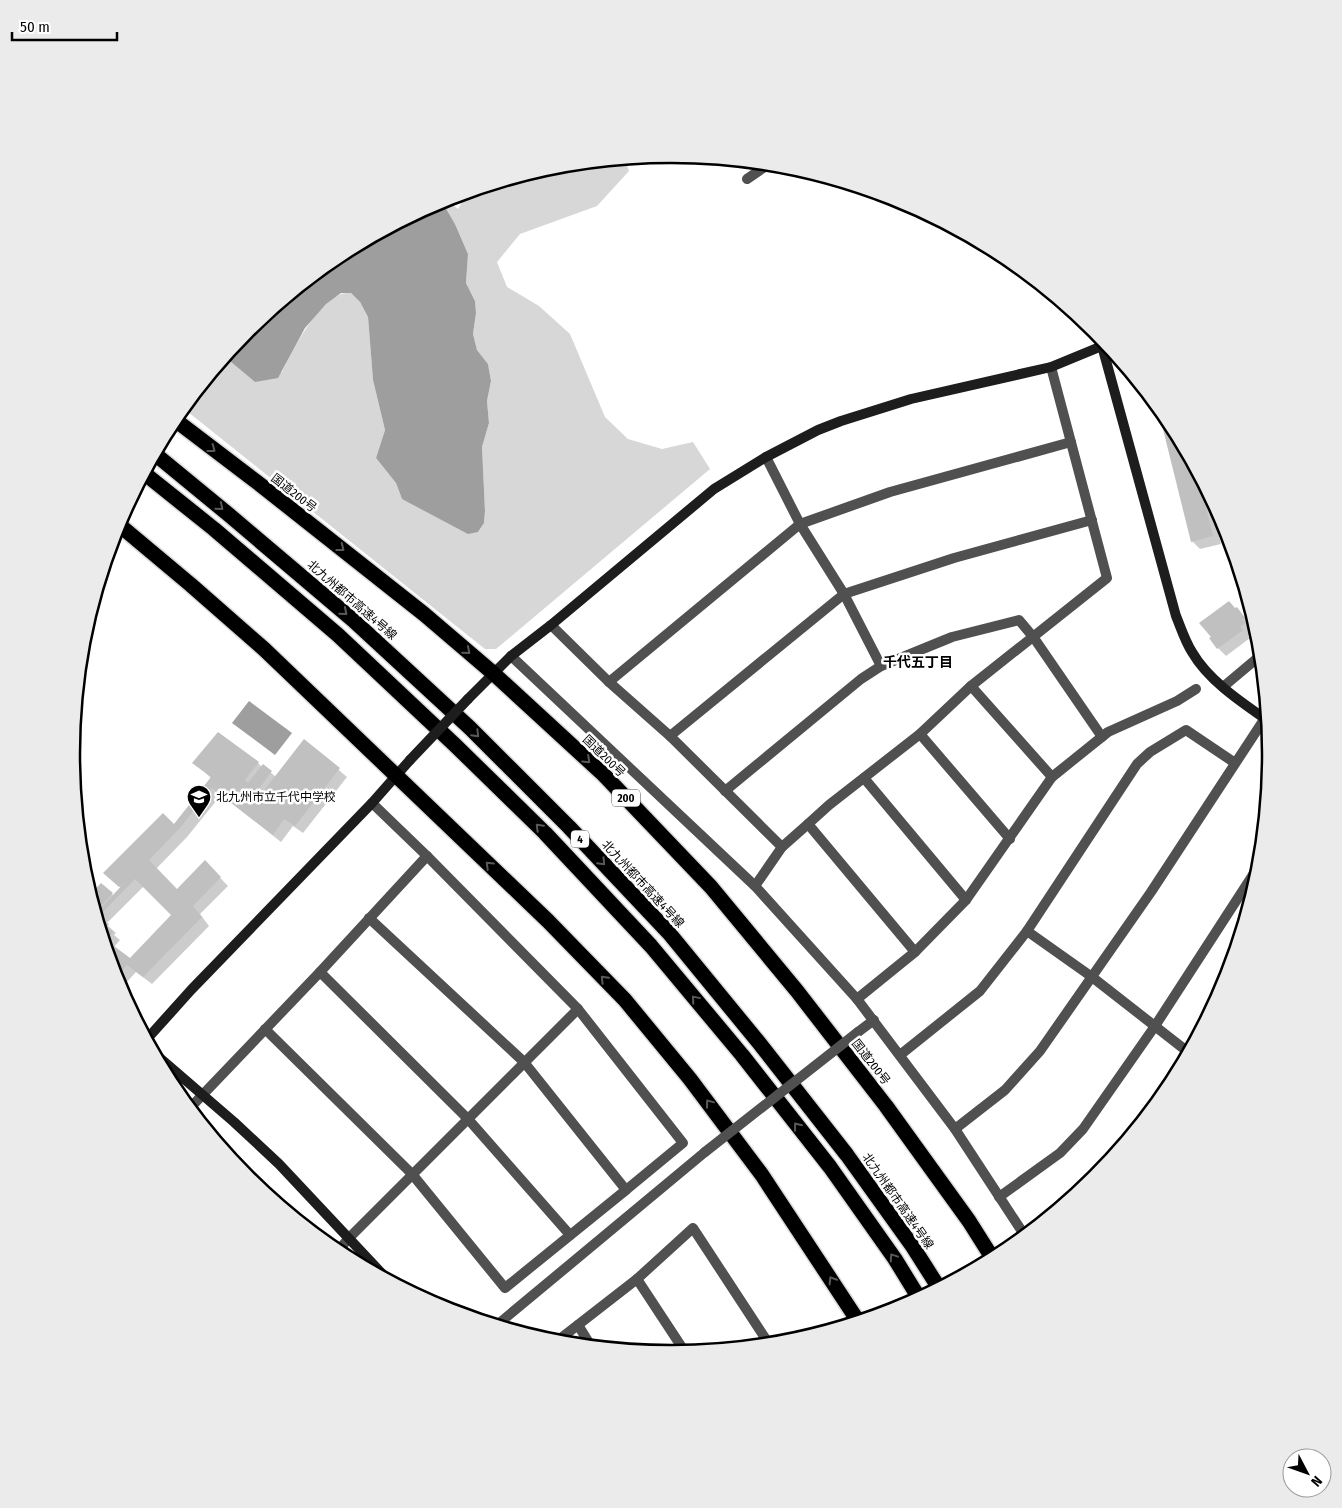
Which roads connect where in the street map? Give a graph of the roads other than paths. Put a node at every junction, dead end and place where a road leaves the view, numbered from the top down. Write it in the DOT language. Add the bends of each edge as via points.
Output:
graph roads {
  1 [pos="760,170"];
  2 [pos="747,178"];
  3 [pos="1099,347"];
  4 [pos="1107,355"];
  5 [pos="1051,367"];
  6 [pos="181,424"];
  7 [pos="1071,442"];
  8 [pos="766,457"];
  9 [pos="159,458"];
  10 [pos="149,477"];
  11 [pos="1092,520"];
  12 [pos="800,524"];
  13 [pos="125,529"];
  14 [pos="844,594"];
  15 [pos="551,625"];
  16 [pos="1034,638"];
  17 [pos="511,656"];
  18 [pos="1254,661"];
  19 [pos="881,666"];
  20 [pos="493,673"];
  21 [pos="609,682"];
  22 [pos="971,686"];
  23 [pos="1224,687"];
  24 [pos="1196,689"];
  25 [pos="1261,716"];
  26 [pos="1261,726"];
  27 [pos="920,734"];
  28 [pos="670,736"];
  29 [pos="1102,737"];
  30 [pos="1235,763"];
  31 [pos="396,776"];
  32 [pos="1052,777"];
  33 [pos="864,778"];
  34 [pos="725,791"];
  35 [pos="372,803"];
  36 [pos="808,824"];
  37 [pos="1010,839"];
  38 [pos="782,847"];
  39 [pos="427,856"];
  40 [pos="1248,883"];
  41 [pos="755,886"];
  42 [pos="966,900"];
  43 [pos="369,918"];
  44 [pos="1027,931"];
  45 [pos="915,952"];
  46 [pos="320,972"];
  47 [pos="1092,976"];
  48 [pos="857,999"];
  49 [pos="578,1009"];
  50 [pos="874,1020"];
  51 [pos="1155,1026"];
  52 [pos="265,1030"];
  53 [pos="151,1035"];
  54 [pos="1184,1049"];
  55 [pos="900,1055"];
  56 [pos="524,1062"];
  57 [pos="170,1067"];
  58 [pos="202,1095"];
  59 [pos="195,1103"];
  60 [pos="468,1119"];
  61 [pos="955,1128"];
  62 [pos="412,1174"];
  63 [pos="626,1190"];
  64 [pos="999,1197"];
  65 [pos="1020,1230"];
  66 [pos="570,1235"];
  67 [pos="349,1238"];
  68 [pos="343,1245"];
  69 [pos="988,1252"];
  70 [pos="375,1266"];
  71 [pos="638,1278"];
  72 [pos="935,1282"];
  73 [pos="915,1292"];
  74 [pos="855,1316"];
  75 [pos="503,1320"];
  76 [pos="578,1325"];
  77 [pos="565,1335"];
  78 [pos="765,1337"];
  79 [pos="587,1339"];
  80 [pos="680,1345"];
  1 -- 2 [label="street"];
  3 -- 5 [label="street"];
  4 -- 23 [label="street" via="1176,616 1191,652 1202,668"];
  5 -- 7 [label="street"];
  5 -- 8 [label="street" via="911,399 818,430"];
  6 -- 20 [label="highway, 国道200号 / 200, one-way" via="424,614"];
  7 -- 11 [label="street"];
  7 -- 12 [label="street" via="890,492"];
  8 -- 12 [label="street"];
  8 -- 15 [label="street" via="714,489"];
  9 -- 72 [label="highway, 北九州都市高速4号線 / 4, one-way" via="353,620 470,728 569,827 662,926 760,1044 847,1155"];
  73 -- 10 [label="highway, 4, one-way" via="830,1167 651,946 545,834 338,635"];
  11 -- 14 [label="street" via="954,558"];
  11 -- 16 [label="street" via="1107,578"];
  12 -- 14 [label="street"];
  12 -- 21 [label="street"];
  13 -- 31 [label="highway" via="264,649"];
  14 -- 19 [label="street"];
  14 -- 28 [label="street"];
  15 -- 17 [label="street"];
  15 -- 21 [label="street"];
  16 -- 19 [label="street" via="1019,620 952,637"];
  16 -- 22 [label="street"];
  16 -- 29 [label="street"];
  17 -- 20 [label="street"];
  17 -- 41 [label="street"];
  18 -- 23 [label="street"];
  19 -- 34 [label="street"];
  20 -- 31 [label="street, bridge"];
  20 -- 69 [label="highway, 国道200号 / 200, one-way" via="604,775 711,887 886,1106"];
  21 -- 28 [label="street"];
  22 -- 27 [label="street"];
  22 -- 32 [label="street"];
  23 -- 25 [label="street"];
  24 -- 29 [label="street"];
  26 -- 30 [label="street"];
  27 -- 33 [label="street"];
  27 -- 37 [label="street"];
  28 -- 34 [label="street"];
  29 -- 32 [label="street"];
  30 -- 44 [label="street" via="1186,730 1150,752 1137,764"];
  30 -- 47 [label="street"];
  31 -- 35 [label="street"];
  74 -- 31 [label="highway, one-way" via="762,1175 690,1079 624,1000 548,921"];
  32 -- 37 [label="street"];
  33 -- 36 [label="street"];
  33 -- 42 [label="street"];
  34 -- 38 [label="street"];
  35 -- 39 [label="street"];
  35 -- 53 [label="street"];
  36 -- 38 [label="street"];
  36 -- 45 [label="street"];
  37 -- 42 [label="street"];
  38 -- 41 [label="street"];
  39 -- 43 [label="street"];
  39 -- 49 [label="street"];
  40 -- 51 [label="street"];
  41 -- 48 [label="street"];
  42 -- 45 [label="street"];
  43 -- 46 [label="street"];
  43 -- 56 [label="street"];
  44 -- 47 [label="street"];
  44 -- 55 [label="street" via="980,991"];
  45 -- 48 [label="street"];
  46 -- 52 [label="street"];
  46 -- 60 [label="street"];
  47 -- 51 [label="street"];
  47 -- 61 [label="street" via="1040,1051 1005,1090"];
  48 -- 50 [label="street"];
  49 -- 56 [label="street"];
  49 -- 63 [label="street" via="683,1143"];
  50 -- 55 [label="street"];
  50 -- 75 [label="street, bridge" via="705,1152"];
  51 -- 54 [label="street"];
  51 -- 64 [label="street" via="1083,1130 1060,1153"];
  52 -- 58 [label="street"];
  52 -- 62 [label="street"];
  55 -- 61 [label="street"];
  56 -- 60 [label="street"];
  56 -- 63 [label="street"];
  57 -- 58 [label="street"];
  58 -- 59 [label="street"];
  58 -- 67 [label="street" via="279,1164"];
  60 -- 62 [label="street"];
  60 -- 66 [label="street"];
  61 -- 64 [label="street"];
  62 -- 66 [label="street" via="505,1288"];
  62 -- 67 [label="street"];
  63 -- 66 [label="street"];
  64 -- 65 [label="street"];
  67 -- 68 [label="street"];
  67 -- 70 [label="street"];
  71 -- 76 [label="street"];
  71 -- 78 [label="street" via="693,1228"];
  71 -- 80 [label="street"];
  76 -- 77 [label="street"];
  76 -- 79 [label="street"];
}
